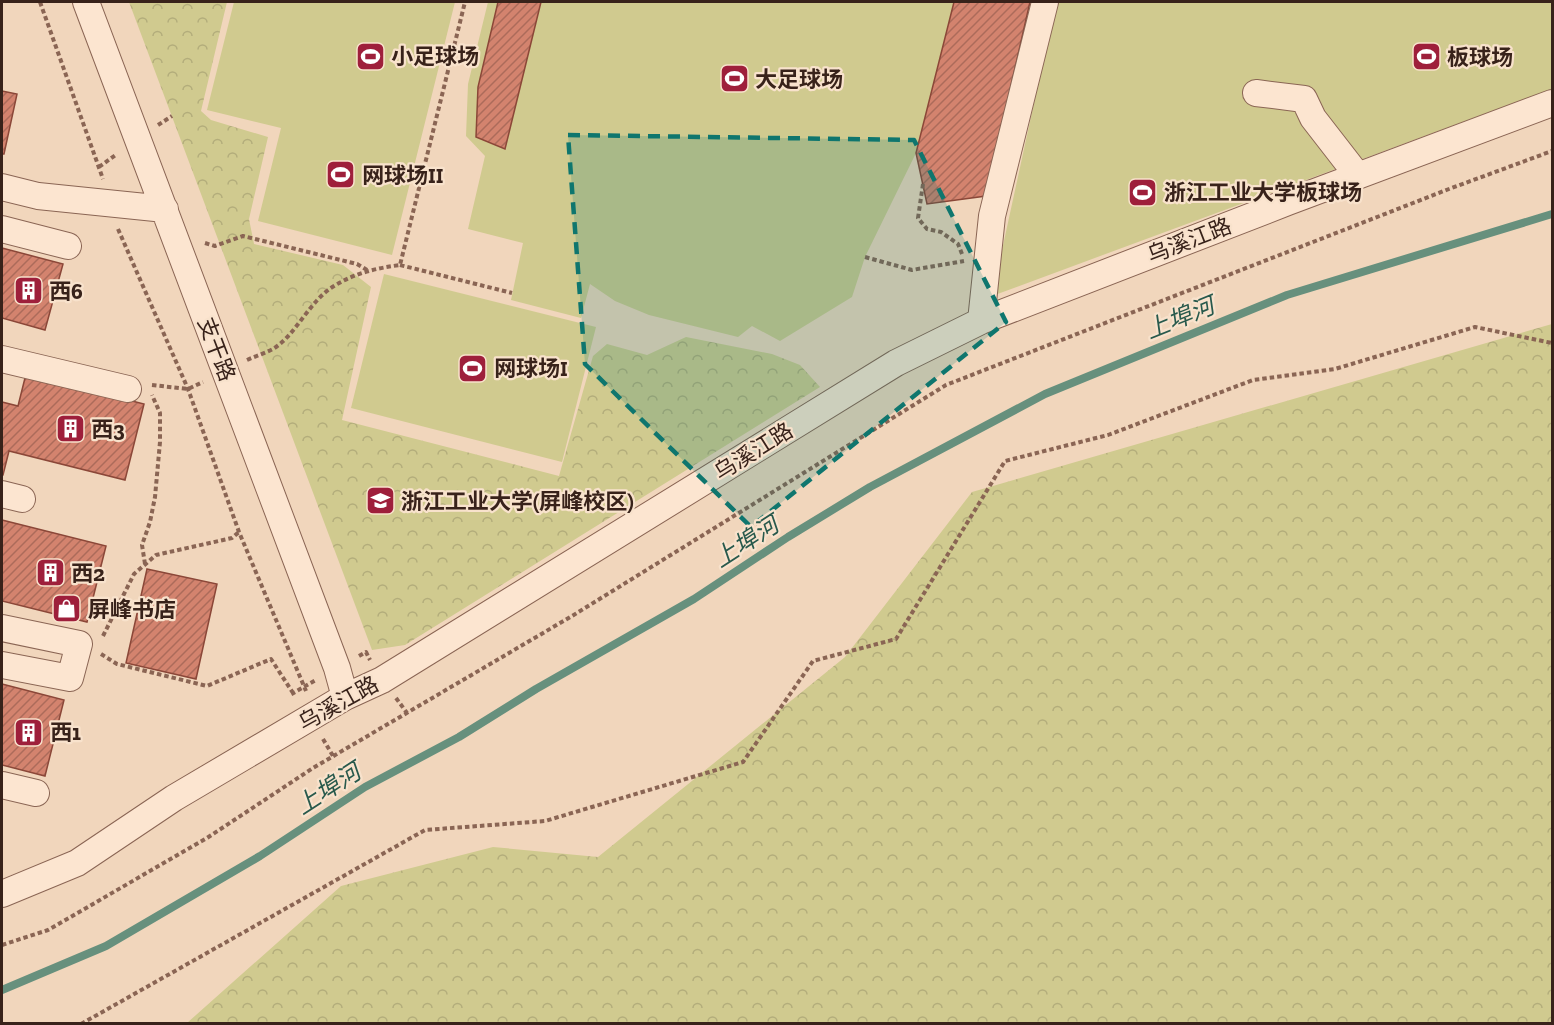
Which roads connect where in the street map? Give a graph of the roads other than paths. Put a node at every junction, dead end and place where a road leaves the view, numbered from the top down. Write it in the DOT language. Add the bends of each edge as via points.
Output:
graph roads {
  1 [pos="86,2"];
  2 [pos="1045,2"];
  3 [pos="1256,93"];
  4 [pos="1552,103"];
  5 [pos="1358,176"];
  6 [pos="2,187"];
  7 [pos="165,209"];
  8 [pos="2,229"];
  9 [pos="68,246"];
  10 [pos="981,321"];
  11 [pos="2,359"];
  12 [pos="128,389"];
  13 [pos="2,628"];
  14 [pos="2,664"];
  15 [pos="345,697"];
  16 [pos="2,784"];
  17 [pos="36,793"];
  18 [pos="2,894"];
  1 -- 7 [label="street, 支干路"];
  2 -- 10 [label="street" via="992,216"];
  3 -- 5 [label="street" via="1304,99 1313,118"];
  4 -- 5 [label="street, 乌溪江路"];
  5 -- 10 [label="street, 乌溪江路"];
  6 -- 7 [label="street" via="38,196"];
  7 -- 15 [label="street, 支干路"];
  8 -- 9 [label="street"];
  10 -- 15 [label="street, 乌溪江路" via="896,363 382,680"];
  11 -- 12 [label="street"];
  13 -- 14 [label="street" via="87,647 70,678"];
  15 -- 18 [label="street, 乌溪江路" via="174,798 77,863"];
  16 -- 17 [label="street"];
}
